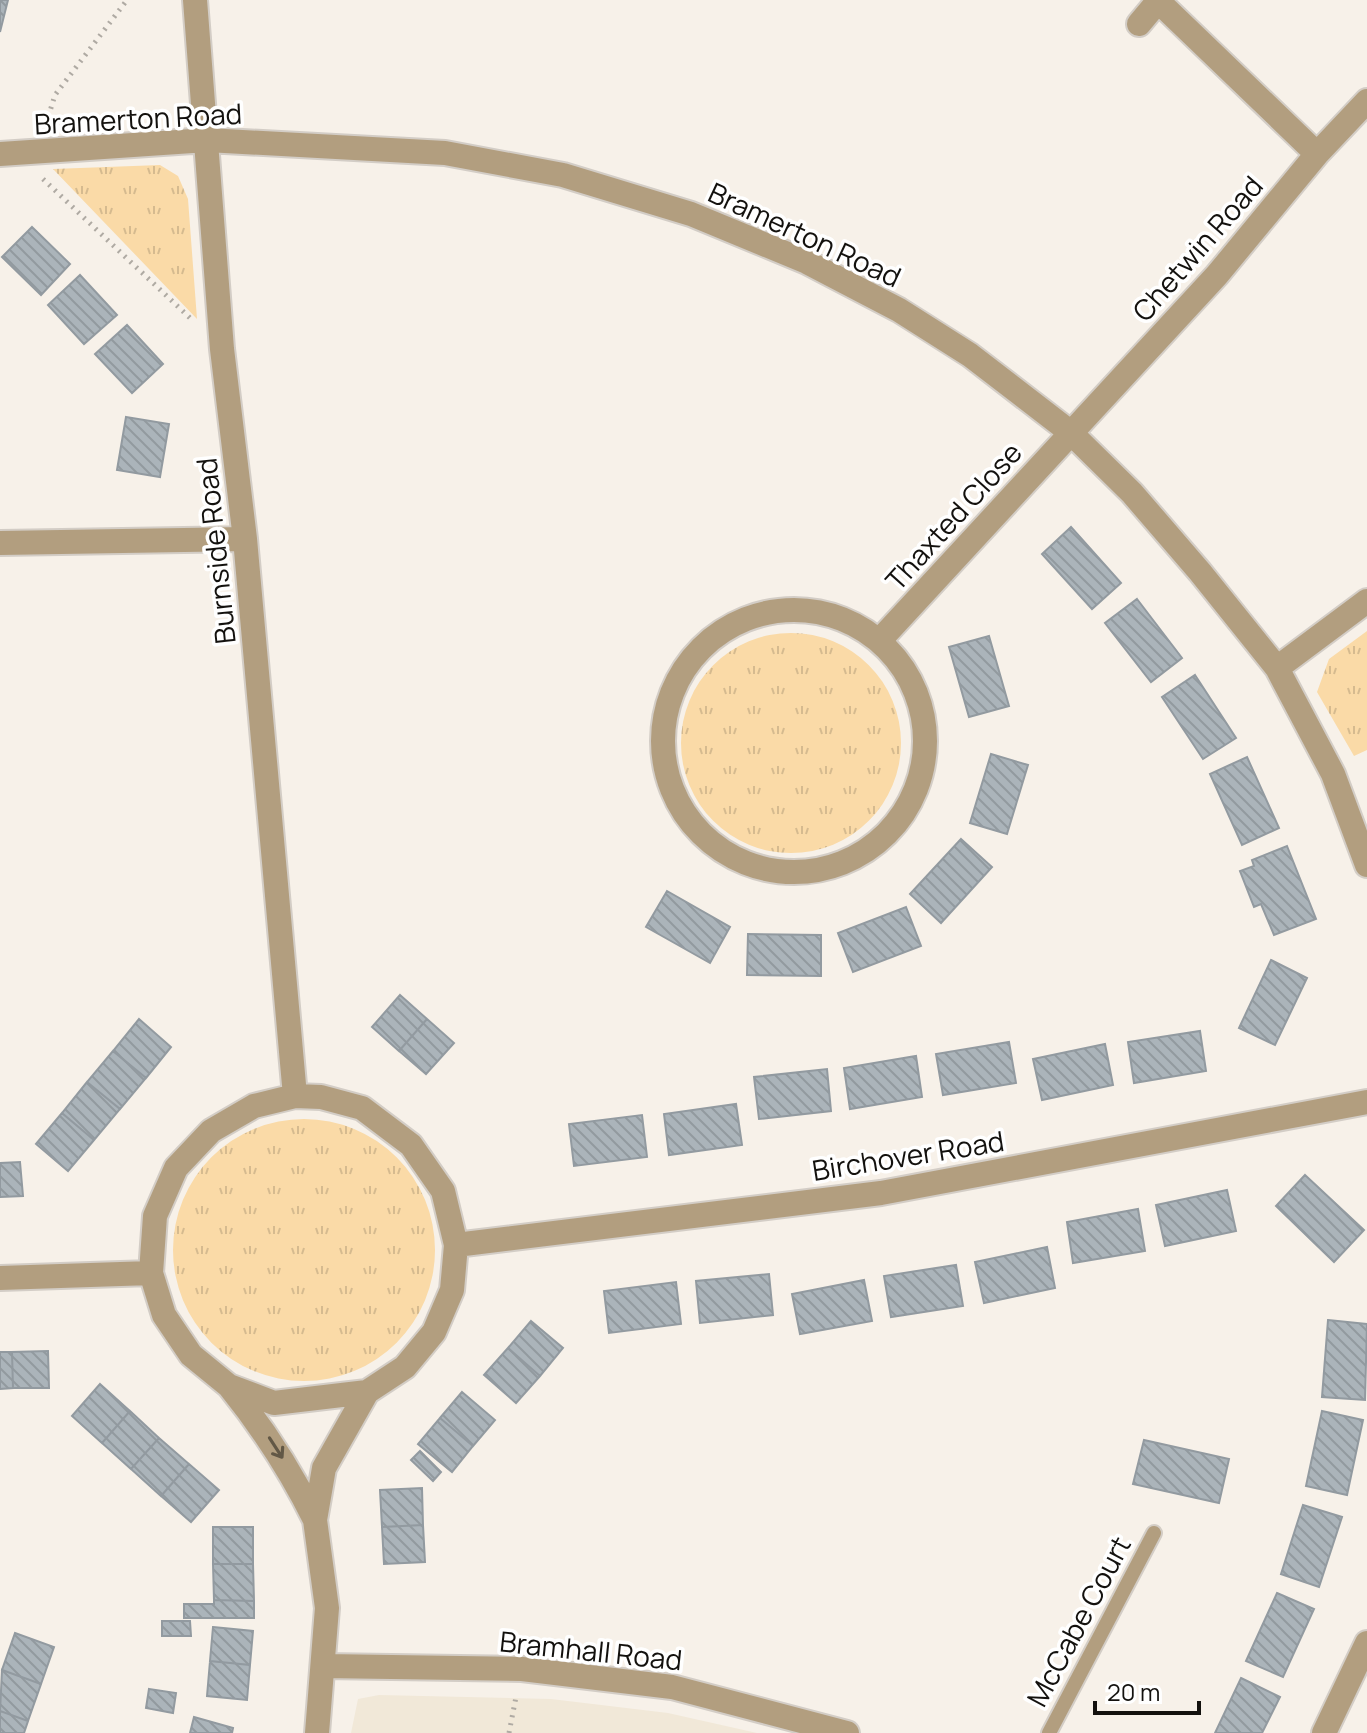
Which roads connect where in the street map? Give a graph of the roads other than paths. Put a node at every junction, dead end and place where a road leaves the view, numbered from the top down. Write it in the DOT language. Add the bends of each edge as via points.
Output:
graph roads {
  1 [pos="195,0"];
  2 [pos="1158,0"];
  3 [pos="1139,24"];
  4 [pos="1367,101"];
  5 [pos="207,140"];
  6 [pos="0,154"];
  7 [pos="1317,154"];
  8 [pos="1070,432"];
  9 [pos="245,539"];
  10 [pos="0,543"];
  11 [pos="1367,601"];
  12 [pos="880,640"];
  13 [pos="1277,668"];
  14 [pos="1367,865"];
  15 [pos="295,1096"];
  16 [pos="1367,1102"];
  17 [pos="456,1245"];
  18 [pos="151,1273"];
  19 [pos="0,1278"];
  20 [pos="229,1386"];
  21 [pos="367,1392"];
  22 [pos="315,1520"];
  23 [pos="1154,1533"];
  24 [pos="1367,1643"];
  25 [pos="324,1666"];
  26 [pos="317,1733"];
  27 [pos="847,1733"];
  28 [pos="1049,1733"];
  29 [pos="1324,1733"];
  1 -- 5 [label="street, Burnside Road"];
  2 -- 3 [label="street"];
  2 -- 7 [label="street"];
  4 -- 7 [label="street, Chetwin Road"];
  5 -- 6 [label="street, Bramerton Road"];
  5 -- 8 [label="street, Bramerton Road" via="445,153 563,175 691,214 807,262 899,310 970,355"];
  5 -- 9 [label="street, Burnside Road" via="222,349"];
  7 -- 8 [label="street, Chetwin Road" via="1217,275"];
  8 -- 12 [label="street, Thaxted Close"];
  8 -- 13 [label="street, Bramerton Road" via="1132,493"];
  9 -- 10 [label="street"];
  9 -- 15 [label="street, Burnside Road"];
  11 -- 13 [label="street"];
  12 -- 12 [label="street" via="840,617 795,608 750,616 710,638 680,673 670,695 662,752 674,796 700,834 738,861 783,872 837,866 878,844 908,809 924,766 925,720 910,676"];
  13 -- 14 [label="street, Bramerton Road" via="1333,774"];
  15 -- 17 [label="street" via="362,1108 411,1145 443,1191"];
  15 -- 18 [label="street" via="254,1106 211,1131 176,1168 155,1216"];
  16 -- 17 [label="street, Birchover Road" via="881,1193"];
  17 -- 21 [label="street" via="452,1290 434,1332 405,1367"];
  18 -- 19 [label="street"];
  18 -- 20 [label="street" via="164,1315 191,1355"];
  20 -- 21 [label="street" via="274,1403"];
  20 -- 22 [label="street, one-way" via="292,1473"];
  21 -- 22 [label="street" via="324,1468"];
  22 -- 25 [label="street" via="327,1608"];
  23 -- 28 [label="lane, McCabe Court"];
  24 -- 29 [label="street"];
  25 -- 26 [label="street"];
  25 -- 27 [label="street, Bramhall Road" via="522,1669 672,1687"];
}
